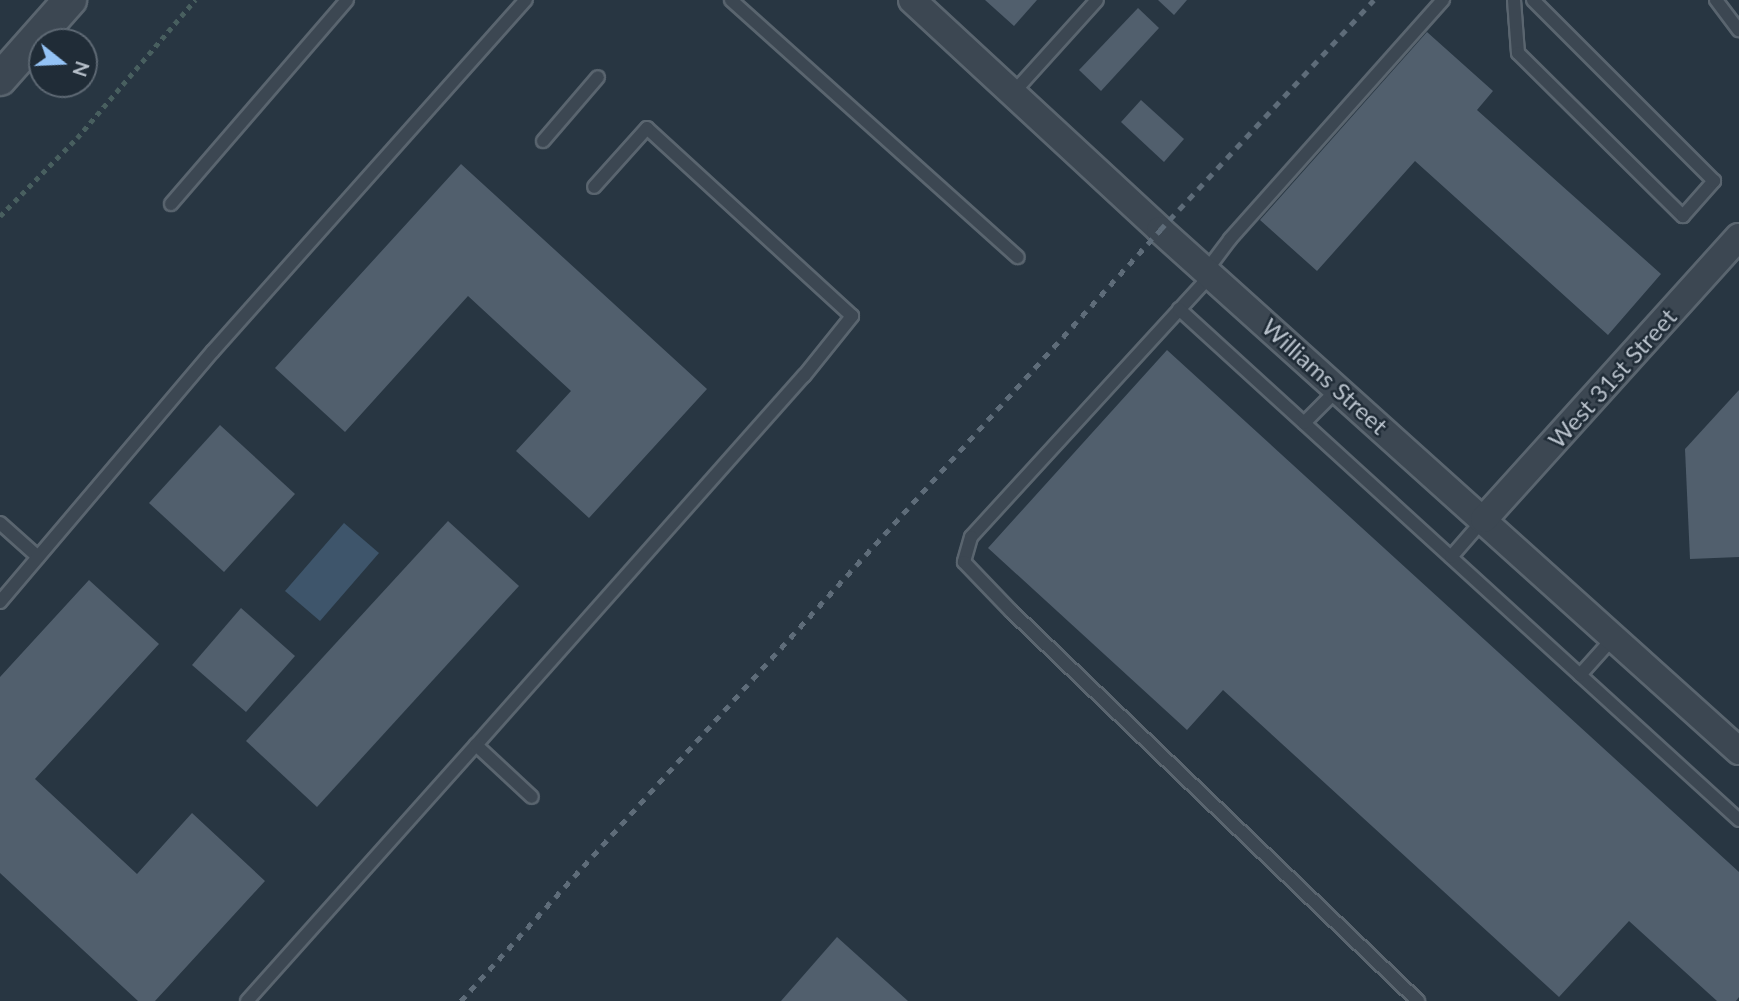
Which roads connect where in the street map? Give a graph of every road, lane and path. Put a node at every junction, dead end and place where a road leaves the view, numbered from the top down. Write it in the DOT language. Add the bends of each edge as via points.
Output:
graph roads {
  1 [pos="70,0"];
  2 [pos="195,0"];
  3 [pos="348,0"];
  4 [pos="526,0"];
  5 [pos="731,0"];
  6 [pos="912,0"];
  7 [pos="1097,0"];
  8 [pos="1443,0"];
  9 [pos="1514,0"];
  10 [pos="1532,0"];
  11 [pos="1716,0"];
  12 [pos="1739,30"];
  13 [pos="598,76"];
  14 [pos="0,79"];
  15 [pos="1013,93"];
  16 [pos="542,141"];
  17 [pos="594,187"];
  18 [pos="171,204"];
  19 [pos="0,216"];
  20 [pos="1739,237"];
  21 [pos="1017,257"];
  22 [pos="1208,273"];
  23 [pos="1179,309"];
  24 [pos="1338,388"];
  25 [pos="1304,423"];
  26 [pos="1484,519"];
  27 [pos="0,523"];
  28 [pos="38,556"];
  29 [pos="1451,557"];
  30 [pos="0,602"];
  31 [pos="1615,637"];
  32 [pos="1580,675"];
  33 [pos="476,745"];
  34 [pos="1739,751"];
  35 [pos="532,797"];
  36 [pos="1739,820"];
  37 [pos="247,1001"];
  38 [pos="1418,1001"];
  1 -- 14 [label="street"];
  2 -- 19 [label="path" via="77,138"];
  3 -- 18 [label="lane"];
  4 -- 28 [label="lane" via="213,351"];
  5 -- 21 [label="lane"];
  6 -- 15 [label="street, Williams Street"];
  7 -- 15 [label="lane"];
  8 -- 22 [label="lane" via="1230,239"];
  9 -- 10 [label="lane" via="1518,53 1683,216 1714,181"];
  11 -- 12 [label="lane"];
  13 -- 16 [label="lane"];
  15 -- 22 [label="street, Williams Street"];
  17 -- 33 [label="lane" via="647,128 852,316"];
  20 -- 26 [label="street, West 31st Street"];
  22 -- 23 [label="lane"];
  22 -- 24 [label="street, Williams Street"];
  23 -- 25 [label="lane"];
  23 -- 38 [label="lane" via="971,537 964,562"];
  24 -- 25 [label="lane"];
  24 -- 26 [label="street, Williams Street"];
  25 -- 29 [label="lane"];
  26 -- 29 [label="lane"];
  26 -- 31 [label="street, Williams Street"];
  27 -- 28 [label="lane"];
  28 -- 30 [label="lane"];
  29 -- 32 [label="lane"];
  31 -- 32 [label="lane"];
  31 -- 34 [label="street, Williams Street"];
  32 -- 36 [label="lane"];
  33 -- 35 [label="lane"];
  33 -- 37 [label="lane"];
}
